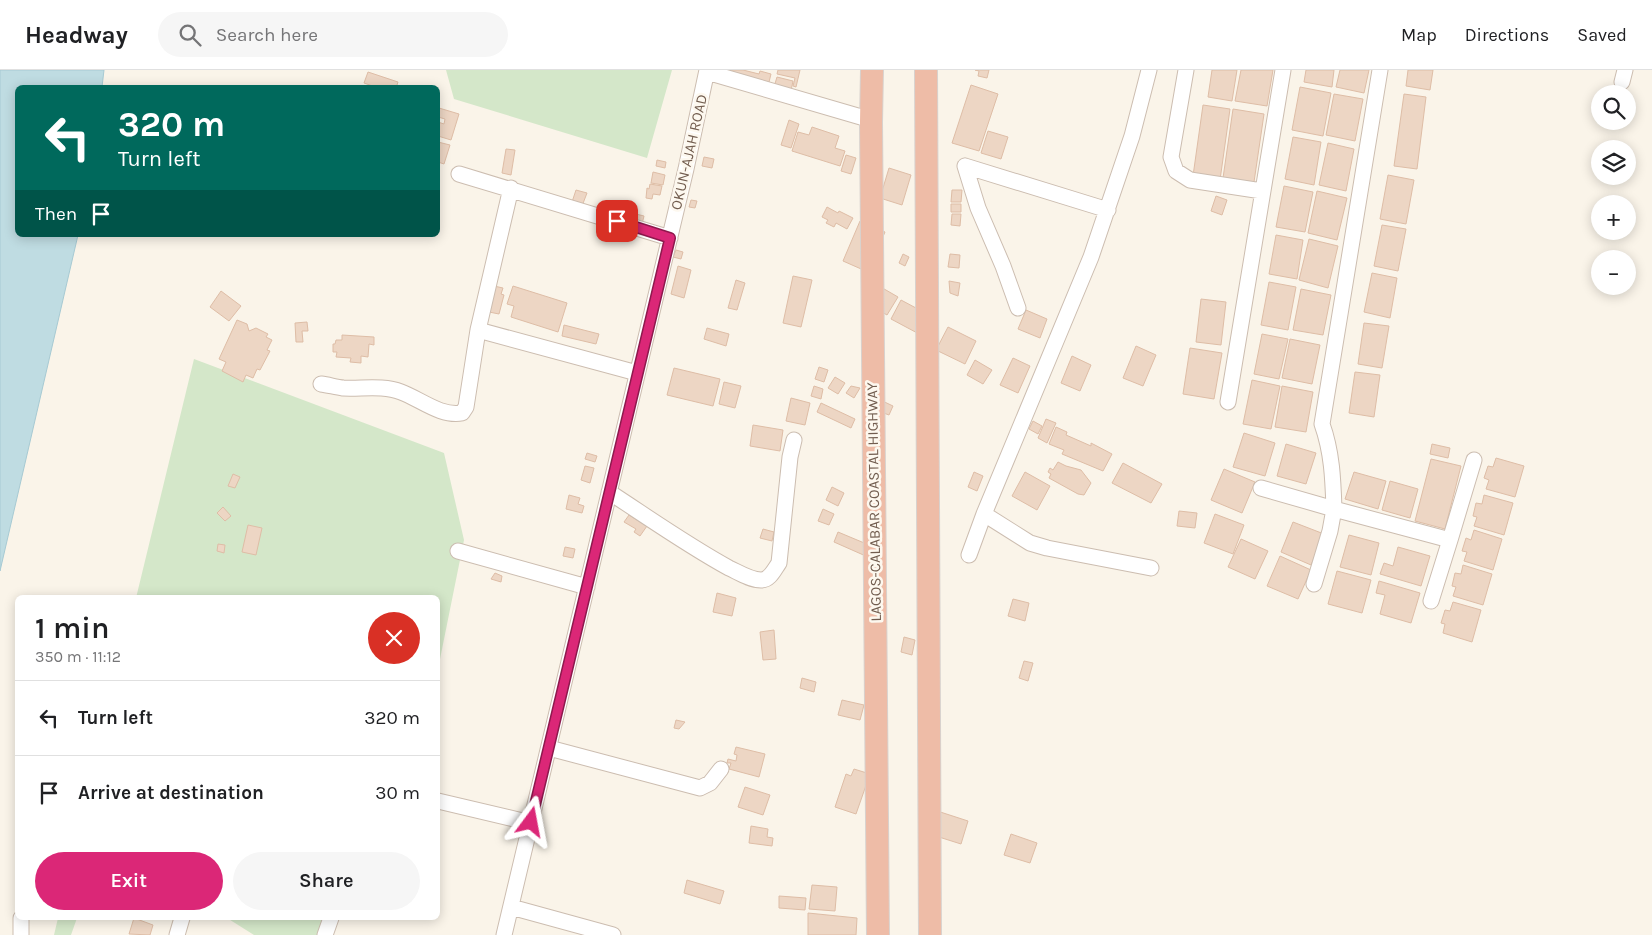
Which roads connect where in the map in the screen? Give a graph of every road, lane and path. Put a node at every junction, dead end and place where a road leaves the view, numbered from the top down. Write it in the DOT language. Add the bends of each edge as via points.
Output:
graph roads {
  1 [pos="872,70"];
  2 [pos="926,70"];
  3 [pos="1149,70"];
  4 [pos="1186,70"];
  5 [pos="1282,70"];
  6 [pos="1380,70"];
  7 [pos="707,71"];
  8 [pos="862,117"];
  9 [pos="459,174"];
  10 [pos="511,188"];
  11 [pos="1262,191"];
  12 [pos="1108,210"];
  13 [pos="670,238"];
  14 [pos="1018,308"];
  15 [pos="478,330"];
  16 [pos="637,373"];
  17 [pos="320,384"];
  18 [pos="1228,402"];
  19 [pos="794,440"];
  20 [pos="1474,460"];
  21 [pos="1261,488"];
  22 [pos="609,492"];
  23 [pos="1334,509"];
  24 [pos="984,514"];
  25 [pos="1450,540"];
  26 [pos="458,551"];
  27 [pos="969,555"];
  28 [pos="1151,568"];
  29 [pos="1314,584"];
  30 [pos="587,587"];
  31 [pos="1431,601"];
  32 [pos="548,748"];
  33 [pos="721,769"];
  34 [pos="440,801"];
  35 [pos="531,822"];
  36 [pos="511,907"];
  37 [pos="21,920"];
  38 [pos="181,920"];
  39 [pos="330,920"];
  40 [pos="21,935"];
  41 [pos="177,935"];
  42 [pos="325,935"];
  43 [pos="504,935"];
  44 [pos="613,935"];
  45 [pos="878,935"];
  46 [pos="930,935"];
  1 -- 45 [label="highway, LAGOS-CALABAR COASTAL HIGHWAY"];
  2 -- 46 [label="highway"];
  3 -- 12 [label="street"];
  4 -- 11 [label="street" via="1171,157 1176,172 1190,180"];
  5 -- 11 [label="street"];
  6 -- 23 [label="street" via="1322,424 1329,444"];
  7 -- 8 [label="street"];
  7 -- 13 [label="street, OKUN-AJAH ROAD"];
  9 -- 10 [label="street"];
  10 -- 13 [label="street"];
  10 -- 15 [label="street"];
  11 -- 18 [label="street"];
  12 -- 14 [label="street" via="966,166 978,208"];
  12 -- 24 [label="street"];
  13 -- 16 [label="street, OKUN-AJAH ROAD"];
  15 -- 16 [label="street"];
  15 -- 17 [label="street" via="466,407 462,413 434,407 401,391"];
  16 -- 22 [label="street, OKUN-AJAH ROAD"];
  19 -- 22 [label="street" via="779,562 771,576 762,580 751,578 707,556"];
  20 -- 25 [label="street"];
  21 -- 23 [label="street"];
  22 -- 30 [label="street, OKUN-AJAH ROAD"];
  23 -- 25 [label="street"];
  23 -- 29 [label="street"];
  24 -- 27 [label="street"];
  24 -- 28 [label="street" via="1030,543"];
  25 -- 31 [label="street"];
  26 -- 30 [label="street"];
  30 -- 32 [label="street, OKUN-AJAH ROAD"];
  32 -- 33 [label="street" via="700,788 710,783"];
  32 -- 35 [label="street, OKUN-AJAH ROAD"];
  34 -- 35 [label="street"];
  35 -- 36 [label="street, OKUN-AJAH ROAD"];
  36 -- 43 [label="street, OKUN-AJAH ROAD"];
  36 -- 44 [label="street"];
  37 -- 40 [label="street"];
  38 -- 41 [label="street"];
  39 -- 42 [label="street"];
}
